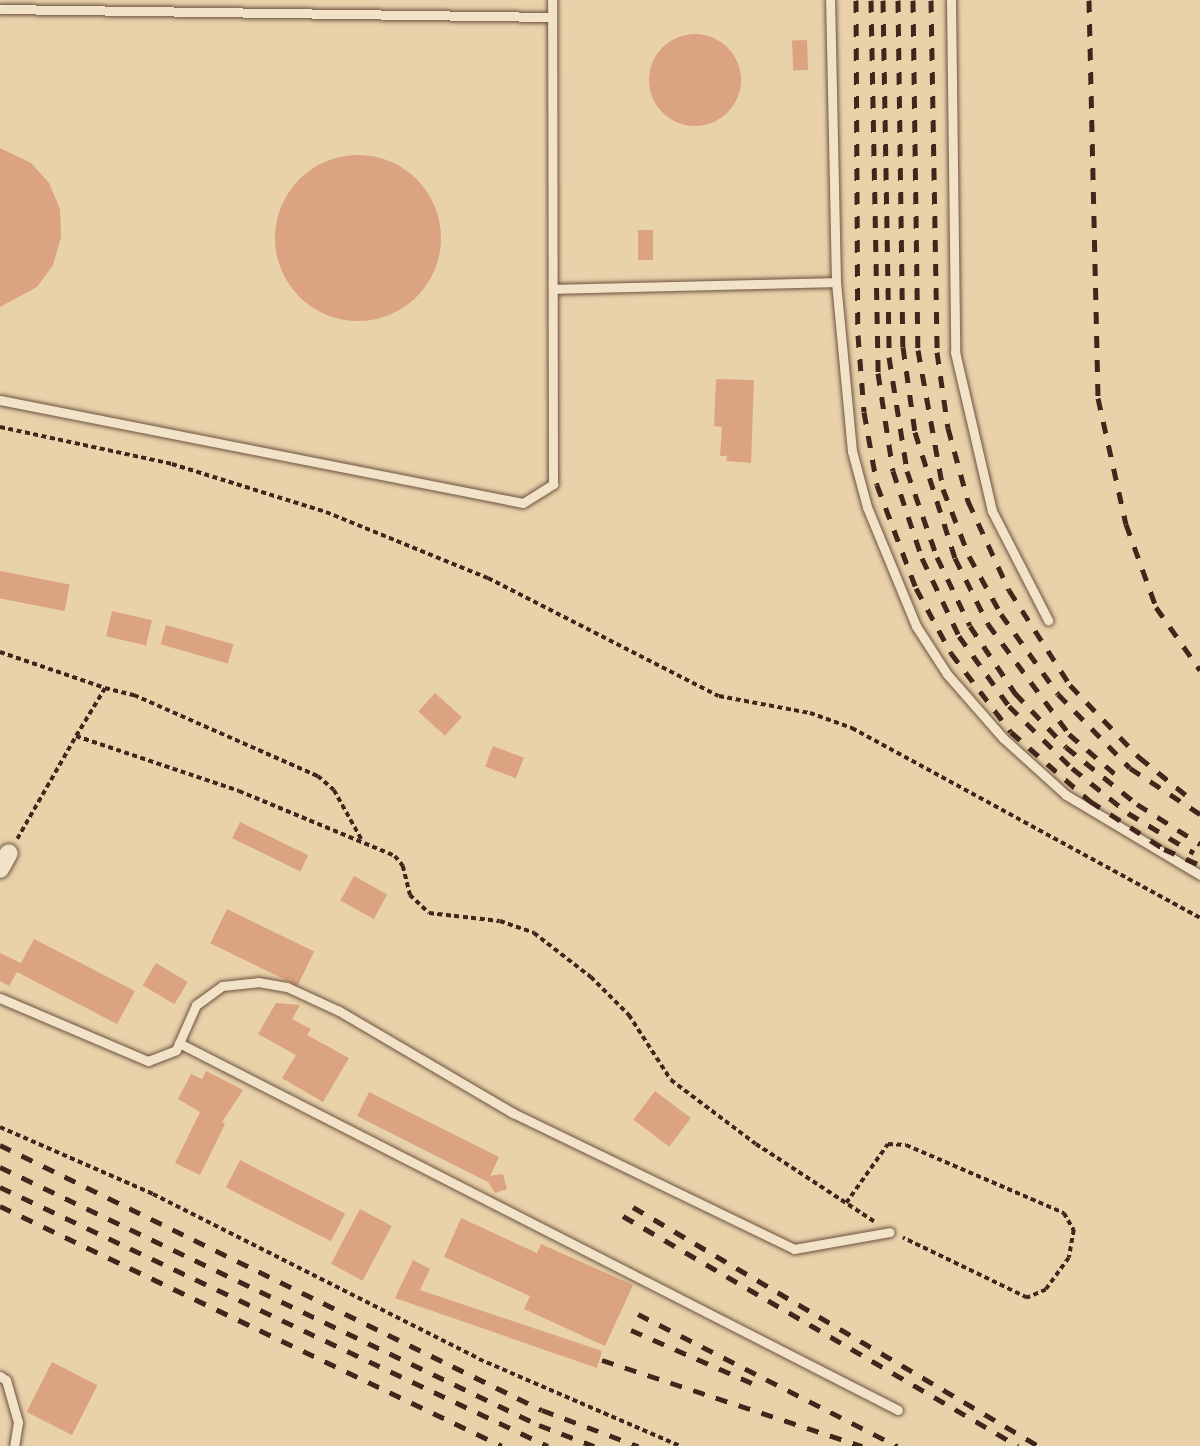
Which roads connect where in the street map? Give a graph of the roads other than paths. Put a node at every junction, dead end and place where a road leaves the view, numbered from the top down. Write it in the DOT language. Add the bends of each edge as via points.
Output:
graph roads {
  1 [pos="552,0"];
  2 [pos="830,0"];
  3 [pos="951,0"];
  4 [pos="42,5"];
  5 [pos="0,9"];
  6 [pos="552,17"];
  7 [pos="836,282"];
  8 [pos="553,289"];
  9 [pos="0,400"];
  10 [pos="1048,620"];
  11 [pos="1200,875"];
  12 [pos="0,998"];
  13 [pos="179,1044"];
  14 [pos="890,1232"];
  15 [pos="0,1376"];
  16 [pos="898,1410"];
  17 [pos="14,1446"];
  1 -- 6 [label="lane"];
  2 -- 7 [label="lane"];
  3 -- 10 [label="lane" via="955,352 992,511"];
  4 -- 5 [label="lane"];
  4 -- 6 [label="lane"];
  6 -- 8 [label="lane"];
  7 -- 8 [label="lane"];
  7 -- 11 [label="lane" via="852,451 867,506 916,626 947,674 1003,738 1066,795"];
  8 -- 9 [label="lane" via="553,484 523,503"];
  12 -- 13 [label="lane" via="148,1061 176,1050"];
  13 -- 14 [label="lane" via="196,1006 222,986 258,982 287,986 339,1011 513,1113 794,1249"];
  13 -- 16 [label="lane"];
  15 -- 17 [label="lane" via="6,1380 18,1422"];
}
